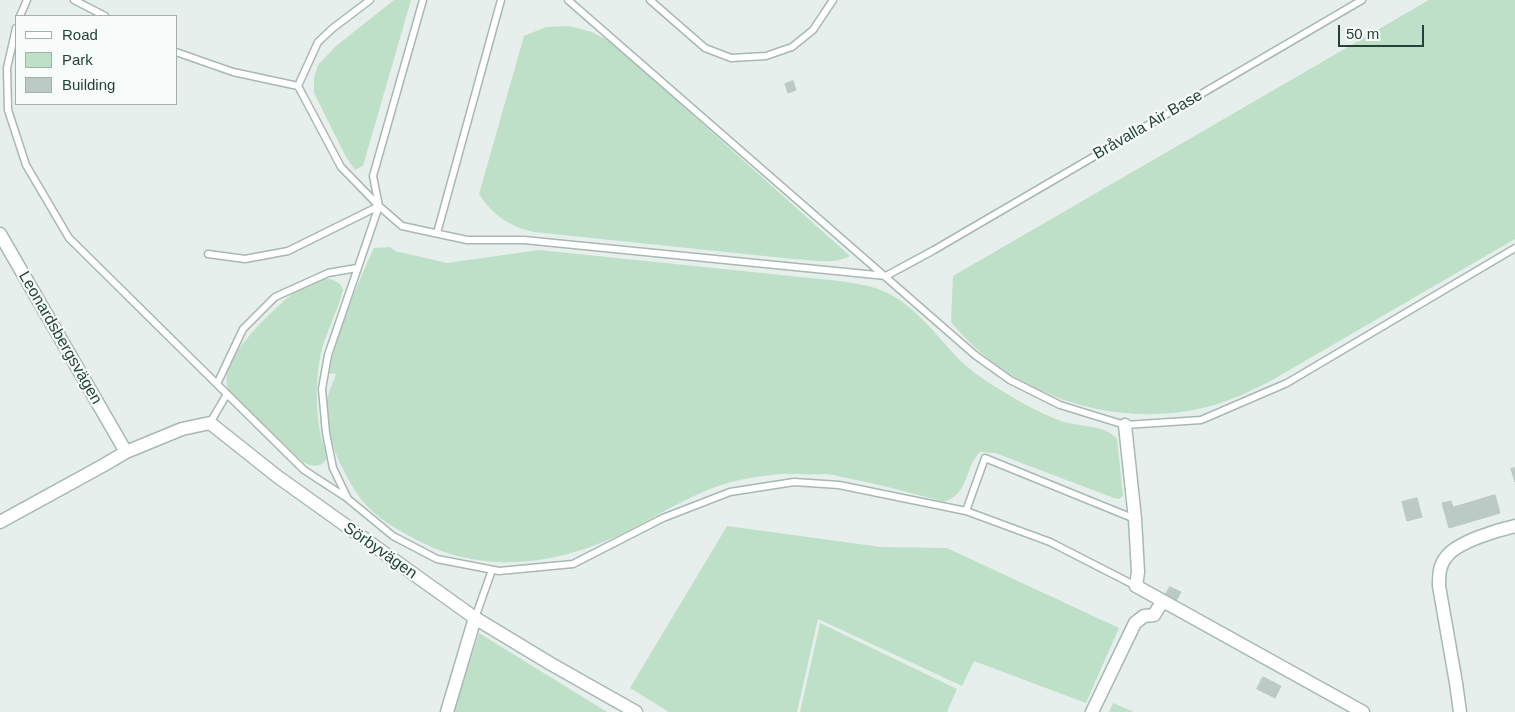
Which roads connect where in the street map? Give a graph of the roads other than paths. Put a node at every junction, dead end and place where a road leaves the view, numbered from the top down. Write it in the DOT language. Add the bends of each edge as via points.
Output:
graph roads {
  1 [pos="27,0"];
  2 [pos="74,0"];
  3 [pos="370,0"];
  4 [pos="423,0"];
  5 [pos="501,0"];
  6 [pos="568,0"];
  7 [pos="650,0"];
  8 [pos="833,0"];
  9 [pos="1362,0"];
  10 [pos="20,15"];
  11 [pos="103,15"];
  12 [pos="15,32"];
  13 [pos="178,53"];
  14 [pos="298,86"];
  15 [pos="379,206"];
  16 [pos="438,233"];
  17 [pos="0,234"];
  18 [pos="1515,248"];
  19 [pos="208,254"];
  20 [pos="357,268"];
  21 [pos="886,276"];
  22 [pos="217,384"];
  23 [pos="226,394"];
  24 [pos="210,423"];
  25 [pos="1125,425"];
  26 [pos="123,447"];
  27 [pos="348,499"];
  28 [pos="966,511"];
  29 [pos="1135,519"];
  30 [pos="0,522"];
  31 [pos="1515,526"];
  32 [pos="492,570"];
  33 [pos="1136,586"];
  34 [pos="1162,602"];
  35 [pos="476,618"];
  36 [pos="447,712"];
  37 [pos="636,712"];
  38 [pos="1092,712"];
  39 [pos="1363,712"];
  40 [pos="1460,712"];
  1 -- 10 [label="lane"];
  2 -- 11 [label="lane"];
  3 -- 14 [label="lane" via="318,42"];
  4 -- 15 [label="lane" via="373,176"];
  5 -- 16 [label="lane"];
  6 -- 21 [label="lane"];
  7 -- 8 [label="lane" via="705,48 731,58 766,56 792,47 813,30"];
  9 -- 21 [label="lane, Bråvalla Air Base"];
  12 -- 22 [label="lane" via="7,68 8,110 26,165 69,238"];
  13 -- 14 [label="lane" via="232,72"];
  14 -- 15 [label="lane" via="341,167"];
  15 -- 16 [label="lane" via="402,226"];
  15 -- 19 [label="lane" via="288,251 245,259"];
  15 -- 20 [label="lane"];
  16 -- 21 [label="lane" via="467,240 524,240"];
  17 -- 26 [label="street, Leonardsbergsvägen"];
  18 -- 25 [label="lane" via="1287,383 1201,420"];
  20 -- 22 [label="lane" via="328,272 275,297 243,329"];
  20 -- 27 [label="lane" via="328,356 322,389 326,433 334,468"];
  21 -- 25 [label="lane" via="975,355 1010,380 1060,405"];
  22 -- 23 [label="lane"];
  23 -- 24 [label="lane"];
  23 -- 27 [label="lane" via="304,470"];
  24 -- 26 [label="street"];
  24 -- 35 [label="street, Sörbyvägen" via="278,478"];
  25 -- 29 [label="street"];
  26 -- 30 [label="street" via="104,465"];
  27 -- 32 [label="lane" via="393,536 437,559"];
  28 -- 29 [label="lane" via="985,458"];
  28 -- 32 [label="lane" via="839,485 794,482 730,492 662,518 573,564"];
  28 -- 33 [label="lane" via="1050,542"];
  29 -- 33 [label="street"];
  31 -- 40 [label="street" via="1472,540 1447,556 1439,570"];
  32 -- 35 [label="lane"];
  33 -- 34 [label="street"];
  34 -- 38 [label="street" via="1154,615 1144,616 1135,623"];
  34 -- 39 [label="street"];
  35 -- 36 [label="street"];
  35 -- 37 [label="street, Sörbyvägen"];
}
